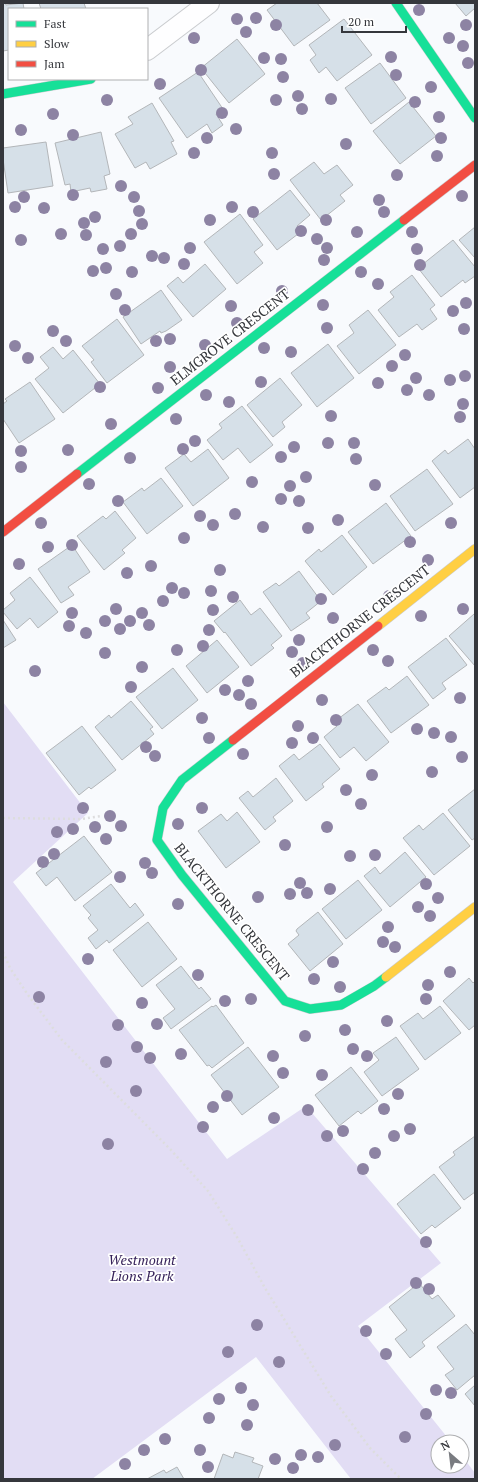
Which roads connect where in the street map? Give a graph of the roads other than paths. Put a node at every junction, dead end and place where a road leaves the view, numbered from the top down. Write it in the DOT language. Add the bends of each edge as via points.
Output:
graph roads {
  1 [pos="209,3"];
  2 [pos="396,3"];
  3 [pos="148,49"];
  4 [pos="85,80"];
  5 [pos="3,94"];
  6 [pos="475,118"];
  7 [pos="475,165"];
  8 [pos="3,532"];
  9 [pos="475,549"];
  10 [pos="475,906"];
  1 -- 3 [label="street"];
  2 -- 6 [label="street"];
  4 -- 5 [label="street"];
  7 -- 8 [label="street, ELMGROVE CRESCENT"];
  9 -- 10 [label="street, BLACKTHORNE CRESCENT" via="182,780 163,808 157,840 182,875 285,1001 310,1009 341,1005 374,986"];
}
